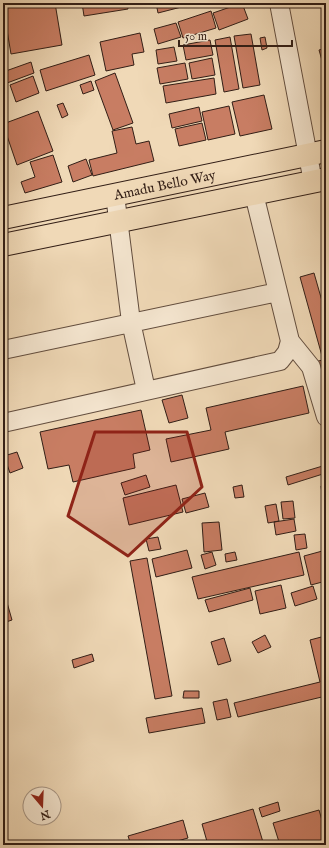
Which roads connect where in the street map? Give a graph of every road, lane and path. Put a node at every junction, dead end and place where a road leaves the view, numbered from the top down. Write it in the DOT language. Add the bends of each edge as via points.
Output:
graph roads {
  1 [pos="279,3"];
  2 [pos="317,153"];
  3 [pos="319,181"];
  4 [pos="254,194"];
  5 [pos="115,195"];
  6 [pos="3,218"];
  7 [pos="118,222"];
  8 [pos="3,245"];
  9 [pos="278,292"];
  10 [pos="131,322"];
  11 [pos="290,341"];
  12 [pos="3,350"];
  13 [pos="146,390"];
  14 [pos="326,417"];
  15 [pos="3,423"];
  1 -- 2 [label="street"];
  2 -- 3 [label="street"];
  2 -- 5 [label="main road, Amadu Bello Way"];
  3 -- 4 [label="main road, Amadu Bello Way"];
  4 -- 7 [label="main road, Amadu Bello Way"];
  4 -- 9 [label="street"];
  5 -- 6 [label="main road, Amadu Bello Way"];
  5 -- 7 [label="street"];
  7 -- 8 [label="main road, Amadu Bello Way"];
  7 -- 10 [label="street"];
  9 -- 10 [label="street"];
  9 -- 11 [label="street"];
  10 -- 12 [label="street"];
  10 -- 13 [label="street"];
  11 -- 13 [label="street" via="287,352 280,361"];
  11 -- 14 [label="street" via="311,368"];
  13 -- 15 [label="street"];
}
